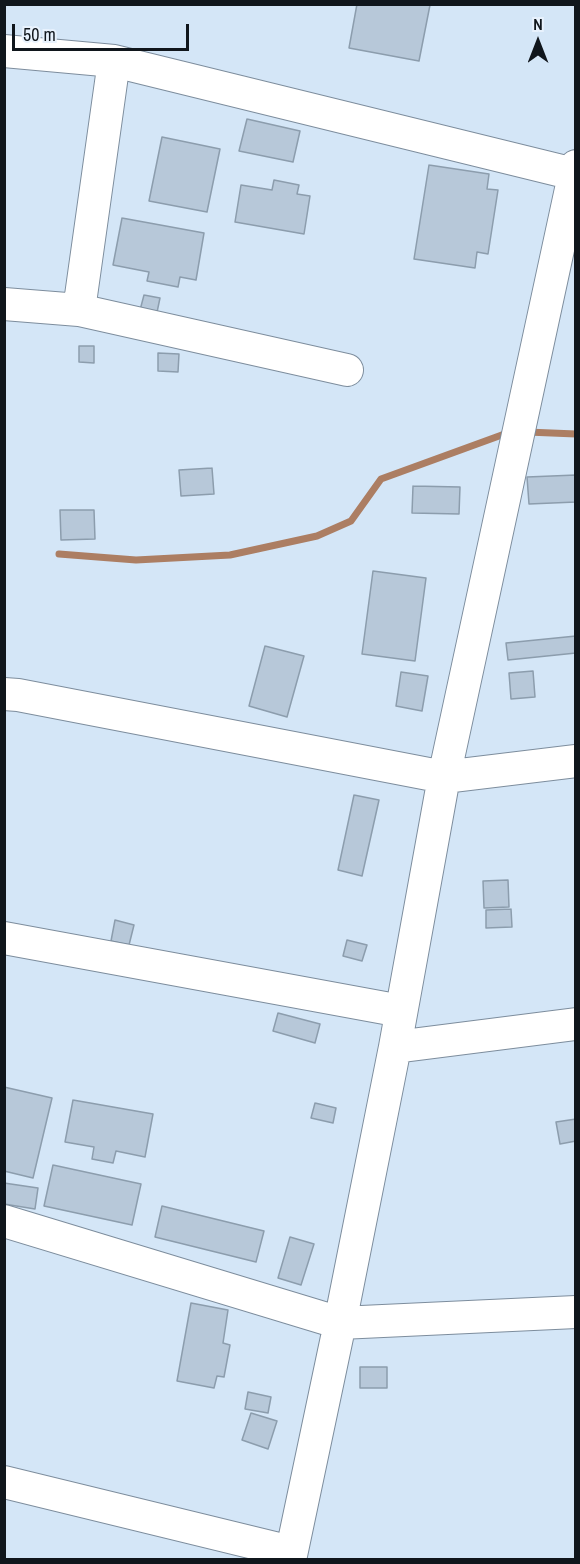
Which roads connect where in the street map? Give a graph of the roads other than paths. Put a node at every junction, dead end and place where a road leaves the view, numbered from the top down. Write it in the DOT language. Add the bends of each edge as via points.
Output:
graph roads {
  1 [pos="4,51"];
  2 [pos="114,61"];
  3 [pos="575,170"];
  4 [pos="4,304"];
  5 [pos="79,309"];
  6 [pos="347,370"];
  7 [pos="4,694"];
  8 [pos="576,761"];
  9 [pos="444,777"];
  10 [pos="4,938"];
  11 [pos="401,1011"];
  12 [pos="576,1024"];
  13 [pos="395,1047"];
  14 [pos="4,1221"];
  15 [pos="576,1312"];
  16 [pos="340,1323"];
  17 [pos="4,1482"];
  18 [pos="290,1556"];
  1 -- 2 [label="street"];
  2 -- 3 [label="street"];
  2 -- 5 [label="street"];
  3 -- 9 [label="street"];
  4 -- 5 [label="street"];
  5 -- 6 [label="street"];
  7 -- 9 [label="street"];
  8 -- 9 [label="street"];
  9 -- 11 [label="street"];
  10 -- 11 [label="street"];
  11 -- 13 [label="street"];
  12 -- 13 [label="street"];
  13 -- 16 [label="street"];
  14 -- 16 [label="street"];
  15 -- 16 [label="street"];
  16 -- 18 [label="street"];
  17 -- 18 [label="street"];
}
